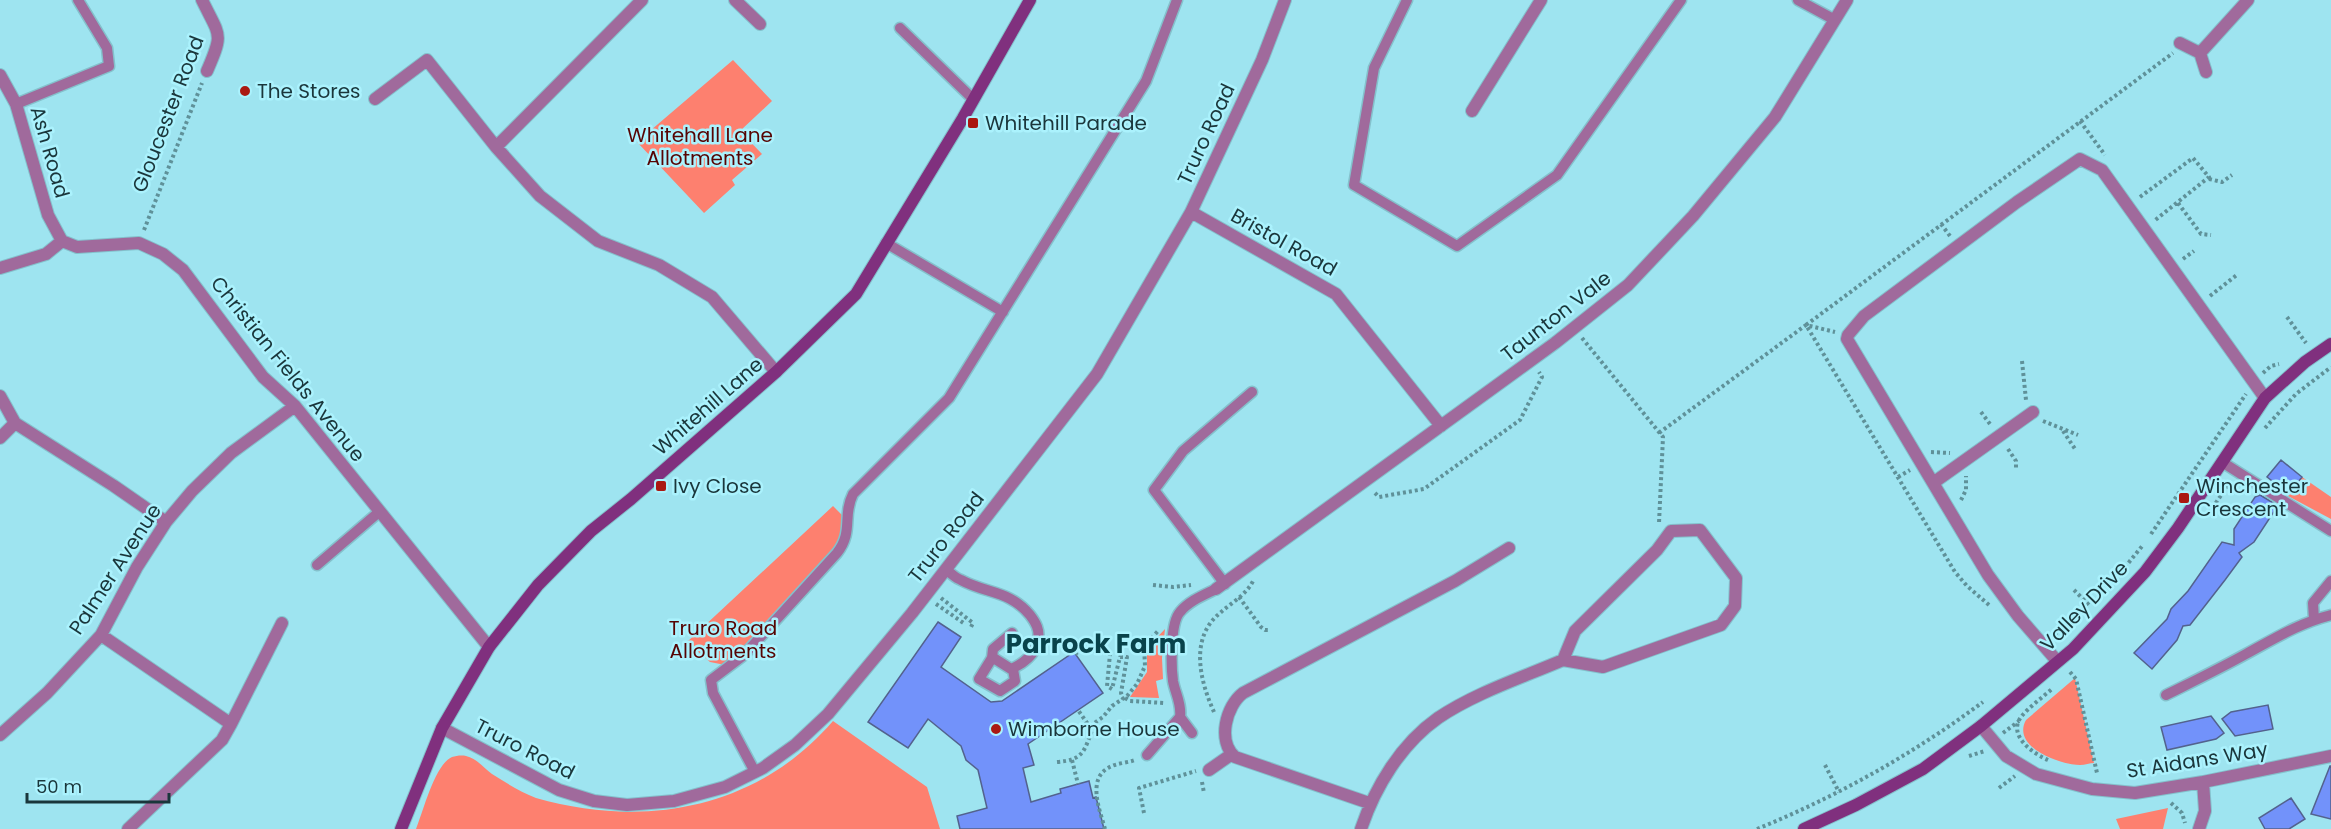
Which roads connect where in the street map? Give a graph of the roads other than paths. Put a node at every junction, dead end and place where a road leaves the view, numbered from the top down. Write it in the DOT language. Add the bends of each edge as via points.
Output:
graph roads {
  1 [pos="78,0"];
  2 [pos="202,0"];
  3 [pos="642,0"];
  4 [pos="735,0"];
  5 [pos="1030,0"];
  6 [pos="1177,0"];
  7 [pos="1285,0"];
  8 [pos="1407,0"];
  9 [pos="1541,0"];
  10 [pos="1681,0"];
  11 [pos="1798,0"];
  12 [pos="1847,0"];
  13 [pos="2248,0"];
  14 [pos="1834,20"];
  15 [pos="760,24"];
  16 [pos="900,28"];
  17 [pos="2178,47"];
  18 [pos="2200,53"];
  19 [pos="207,71"];
  20 [pos="2206,72"];
  21 [pos="0,75"];
  22 [pos="375,99"];
  23 [pos="973,99"];
  24 [pos="16,104"];
  25 [pos="1472,111"];
  26 [pos="496,147"];
  27 [pos="1191,212"];
  28 [pos="62,240"];
  29 [pos="886,243"];
  30 [pos="0,268"];
  31 [pos="1003,312"];
  32 [pos="2331,344"];
  33 [pos="776,372"];
  34 [pos="1252,392"];
  35 [pos="0,396"];
  36 [pos="2265,398"];
  37 [pos="294,406"];
  38 [pos="2033,412"];
  39 [pos="15,423"];
  40 [pos="1441,426"];
  41 [pos="0,438"];
  42 [pos="2222,462"];
  43 [pos="1933,483"];
  44 [pos="379,512"];
  45 [pos="166,522"];
  46 [pos="2331,531"];
  47 [pos="1509,548"];
  48 [pos="317,565"];
  49 [pos="946,570"];
  50 [pos="2331,581"];
  51 [pos="1220,587"];
  52 [pos="2331,615"];
  53 [pos="2314,620"];
  54 [pos="282,623"];
  55 [pos="1012,633"];
  56 [pos="101,635"];
  57 [pos="489,647"];
  58 [pos="992,657"];
  59 [pos="1563,660"];
  60 [pos="2057,662"];
  61 [pos="1013,669"];
  62 [pos="2166,695"];
  63 [pos="1180,717"];
  64 [pos="231,724"];
  65 [pos="1981,726"];
  66 [pos="442,728"];
  67 [pos="1192,733"];
  68 [pos="0,735"];
  69 [pos="1232,754"];
  70 [pos="1147,755"];
  71 [pos="2331,756"];
  72 [pos="1206,769"];
  73 [pos="755,772"];
  74 [pos="2203,782"];
  75 [pos="1369,803"];
  76 [pos="128,829"];
  77 [pos="401,829"];
  78 [pos="1361,829"];
  79 [pos="1804,829"];
  80 [pos="2199,829"];
  1 -- 24 [label="lane" via="107,48 109,66"];
  2 -- 19 [label="street, Gloucester Road" via="219,36"];
  3 -- 26 [label="street"];
  4 -- 15 [label="street"];
  5 -- 23 [label="street, Whitehill Lane"];
  6 -- 31 [label="lane" via="1146,81"];
  7 -- 27 [label="street, Truro Road" via="1262,60"];
  8 -- 10 [label="lane" via="1374,68 1354,185 1457,246 1557,175"];
  9 -- 25 [label="street"];
  11 -- 14 [label="lane"];
  12 -- 14 [label="street, Taunton Vale"];
  13 -- 18 [label="street"];
  14 -- 40 [label="street, Taunton Vale" via="1775,117 1693,216 1628,285"];
  16 -- 23 [label="lane"];
  17 -- 18 [label="street"];
  18 -- 20 [label="street"];
  21 -- 24 [label="street, Ash Road"];
  22 -- 26 [label="street" via="427,60"];
  23 -- 29 [label="street, Whitehill Lane"];
  24 -- 28 [label="street, Ash Road" via="48,215"];
  26 -- 33 [label="street" via="540,196 598,241 659,265 712,297"];
  27 -- 40 [label="street, Bristol Road" via="1336,294"];
  27 -- 49 [label="street, Truro Road" via="1097,374"];
  28 -- 30 [label="street" via="46,254"];
  28 -- 37 [label="street, Christian Fields Avenue" via="77,247 139,243 164,254 183,270 263,376"];
  29 -- 31 [label="lane"];
  29 -- 33 [label="street, Whitehill Lane" via="856,294"];
  31 -- 73 [label="lane" via="949,398 853,494 846,538 837,554 744,655 711,680 713,693"];
  32 -- 36 [label="street, Valley Drive"];
  33 -- 57 [label="street, Whitehill Lane" via="591,531 538,585"];
  34 -- 51 [label="lane" via="1183,451 1154,490 1215,572"];
  35 -- 39 [label="street"];
  36 -- 42 [label="street, Valley Drive"];
  36 -- 43 [label="street" via="2102,170 2080,159 1869,312 1848,335"];
  37 -- 44 [label="street, Christian Fields Avenue"];
  37 -- 45 [label="street, Palmer Avenue" via="231,453"];
  38 -- 43 [label="street"];
  39 -- 41 [label="street"];
  39 -- 45 [label="street"];
  40 -- 51 [label="street, Taunton Vale"];
  42 -- 46 [label="lane"];
  42 -- 60 [label="street, Valley Drive" via="2145,572"];
  43 -- 60 [label="street" via="1994,584"];
  44 -- 48 [label="lane"];
  44 -- 57 [label="street, Christian Fields Avenue"];
  45 -- 56 [label="street, Palmer Avenue"];
  47 -- 69 [label="street" via="1455,581 1243,693 1237,698 1225,731"];
  49 -- 61 [label="lane" via="961,580 1009,597 1033,618 1038,631 1036,649"];
  49 -- 73 [label="street, Truro Road" via="819,723"];
  50 -- 53 [label="lane" via="2313,603"];
  51 -- 63 [label="lane" via="1183,609 1177,617 1172,672"];
  52 -- 53 [label="lane"];
  53 -- 62 [label="lane" via="2275,636"];
  54 -- 64 [label="street"];
  55 -- 58 [label="lane" via="996,645"];
  56 -- 64 [label="street"];
  56 -- 68 [label="street, Palmer Avenue" via="47,693"];
  57 -- 66 [label="street, Whitehill Lane"];
  58 -- 61 [label="lane"];
  58 -- 61 [label="lane" via="979,678 996,691 1015,681"];
  59 -- 59 [label="street" via="1603,667 1721,625 1735,606 1736,578 1700,530 1671,531 1657,550 1575,630"];
  59 -- 75 [label="street" via="1437,718 1397,756"];
  60 -- 65 [label="street, Valley Drive"];
  63 -- 67 [label="lane"];
  63 -- 70 [label="lane"];
  64 -- 76 [label="street" via="222,740"];
  65 -- 74 [label="street, St Aidans Way" via="2006,756 2036,774 2092,789 2135,793"];
  65 -- 79 [label="street, Valley Drive" via="1923,769 1857,806"];
  66 -- 73 [label="street, Truro Road" via="559,790 612,804 679,800 725,787"];
  66 -- 77 [label="street, Whitehill Lane"];
  69 -- 72 [label="street"];
  69 -- 75 [label="street"];
  71 -- 74 [label="street, St Aidans Way"];
  74 -- 80 [label="street" via="2205,812"];
  75 -- 78 [label="street"];
}
